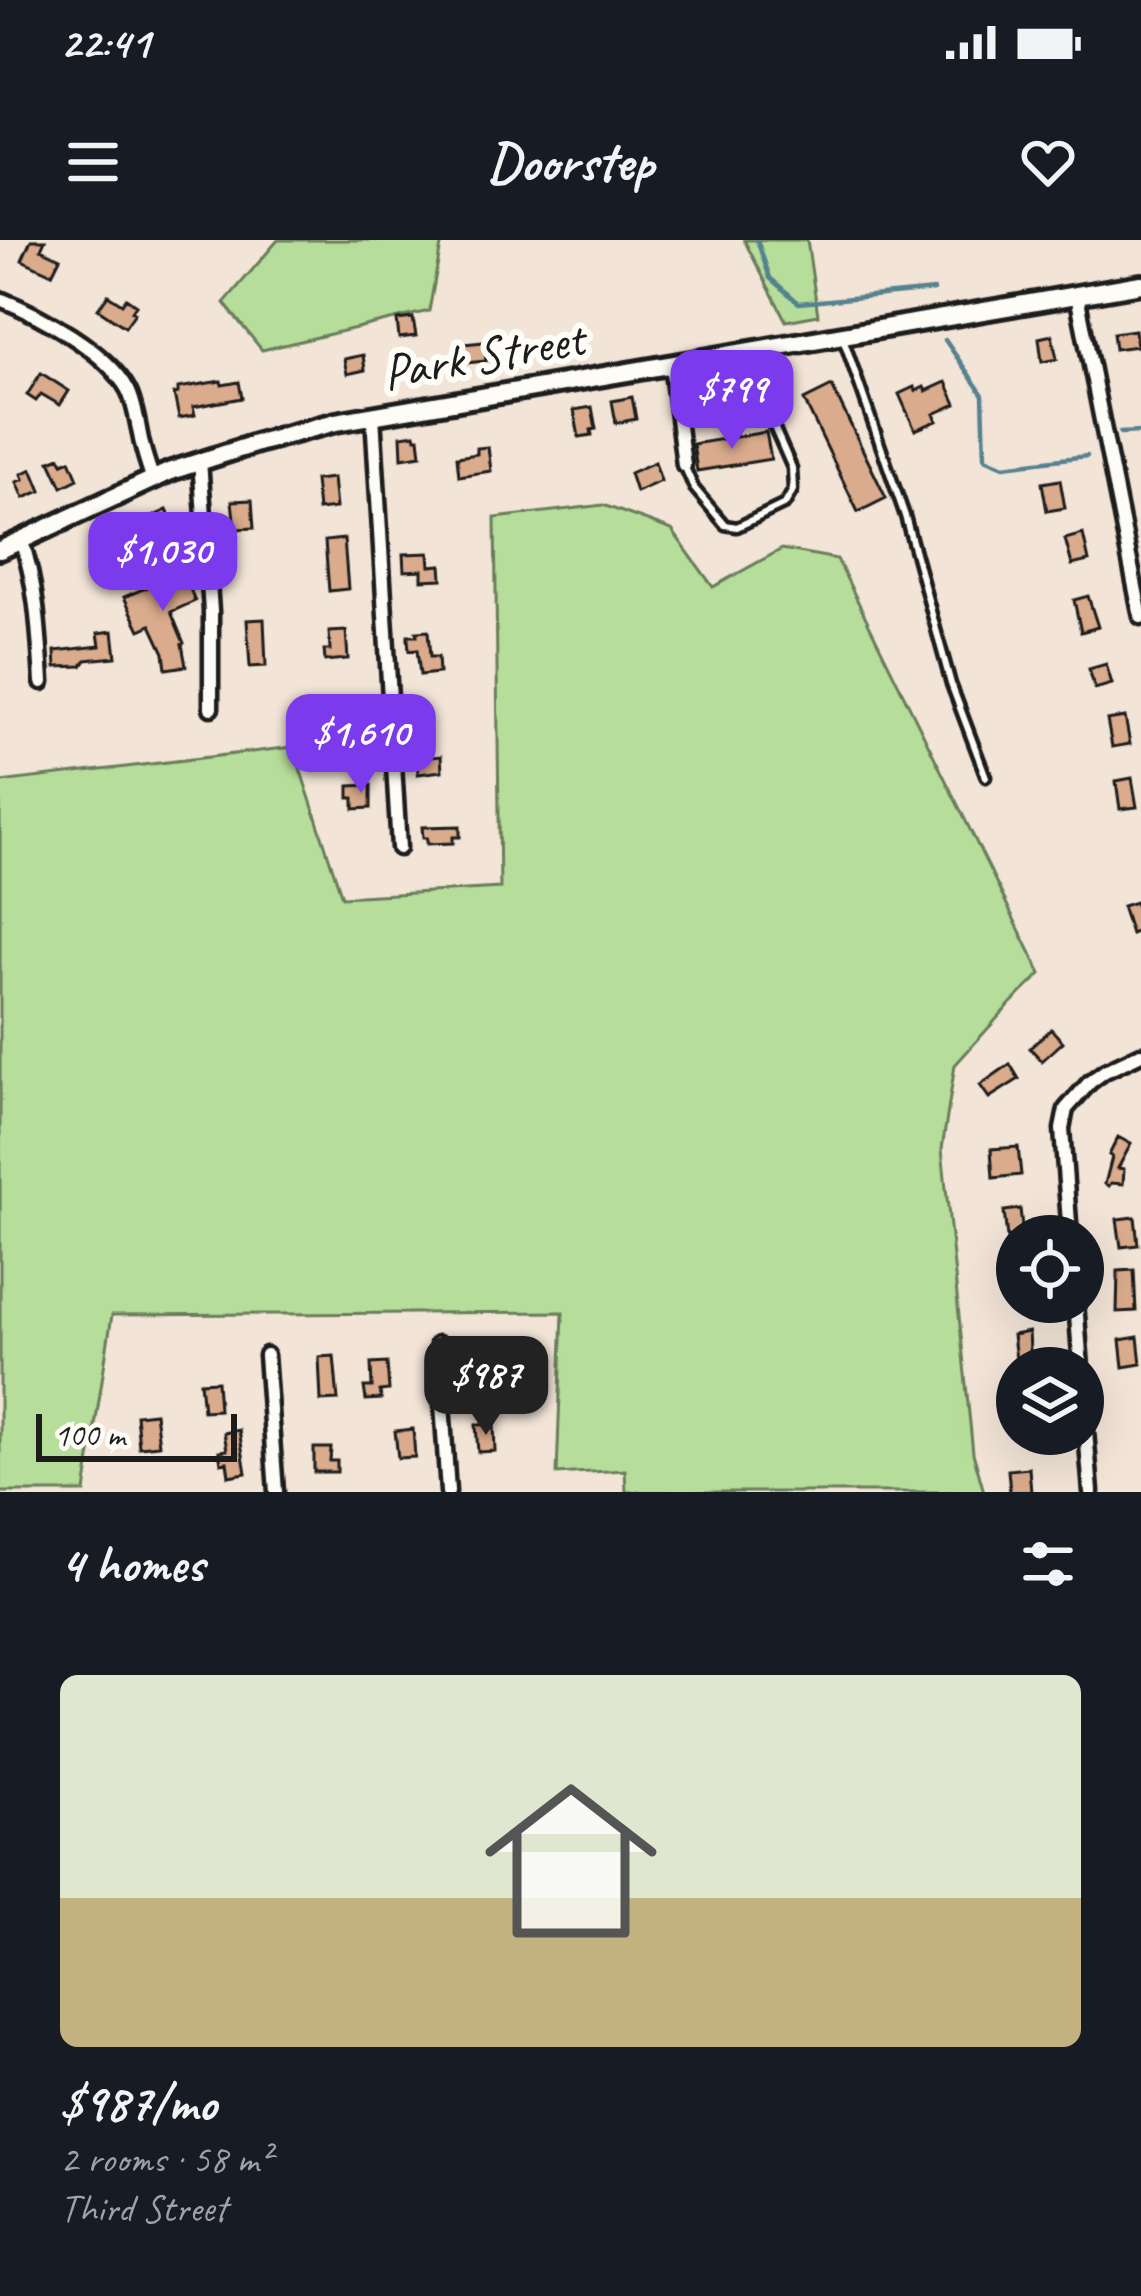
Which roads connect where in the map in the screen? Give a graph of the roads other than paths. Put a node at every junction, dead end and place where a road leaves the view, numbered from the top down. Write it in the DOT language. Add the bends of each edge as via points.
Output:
graph roads {
  1 [pos="1141,284"];
  2 [pos="1076,295"];
  3 [pos="0,298"];
  4 [pos="842,334"];
  5 [pos="738,352"];
  6 [pos="671,364"];
  7 [pos="742,388"];
  8 [pos="676,397"];
  9 [pos="373,415"];
  10 [pos="200,461"];
  11 [pos="684,465"];
  12 [pos="153,480"];
  13 [pos="21,539"];
  14 [pos="0,550"];
  15 [pos="1141,617"];
  16 [pos="42,682"];
  17 [pos="212,708"];
  18 [pos="986,777"];
  19 [pos="399,848"];
  20 [pos="1141,1054"];
  21 [pos="1068,1215"];
  22 [pos="438,1345"];
  23 [pos="266,1355"];
  24 [pos="1088,1455"];
  25 [pos="276,1492"];
  26 [pos="448,1492"];
  27 [pos="1091,1492"];
  1 -- 2 [label="main road, Park Street"];
  2 -- 4 [label="main road, Park Street"];
  2 -- 15 [label="street"];
  3 -- 12 [label="street" via="57,328 120,379"];
  4 -- 5 [label="main road, Park Street"];
  4 -- 18 [label="lane"];
  5 -- 6 [label="main road, Park Street"];
  5 -- 7 [label="lane"];
  6 -- 8 [label="street"];
  6 -- 9 [label="main road, Park Street"];
  7 -- 8 [label="lane"];
  7 -- 11 [label="lane" via="774,427 792,467 785,504 725,525"];
  8 -- 11 [label="street"];
  9 -- 10 [label="main road, Park Street"];
  9 -- 19 [label="street"];
  10 -- 12 [label="main road, Park Street"];
  10 -- 17 [label="street"];
  12 -- 13 [label="main road, Park Street"];
  13 -- 14 [label="main road, Park Street"];
  13 -- 16 [label="street"];
  20 -- 21 [label="street" via="1105,1071 1066,1109"];
  22 -- 26 [label="street"];
  23 -- 25 [label="street"];
  24 -- 27 [label="street"];
}
